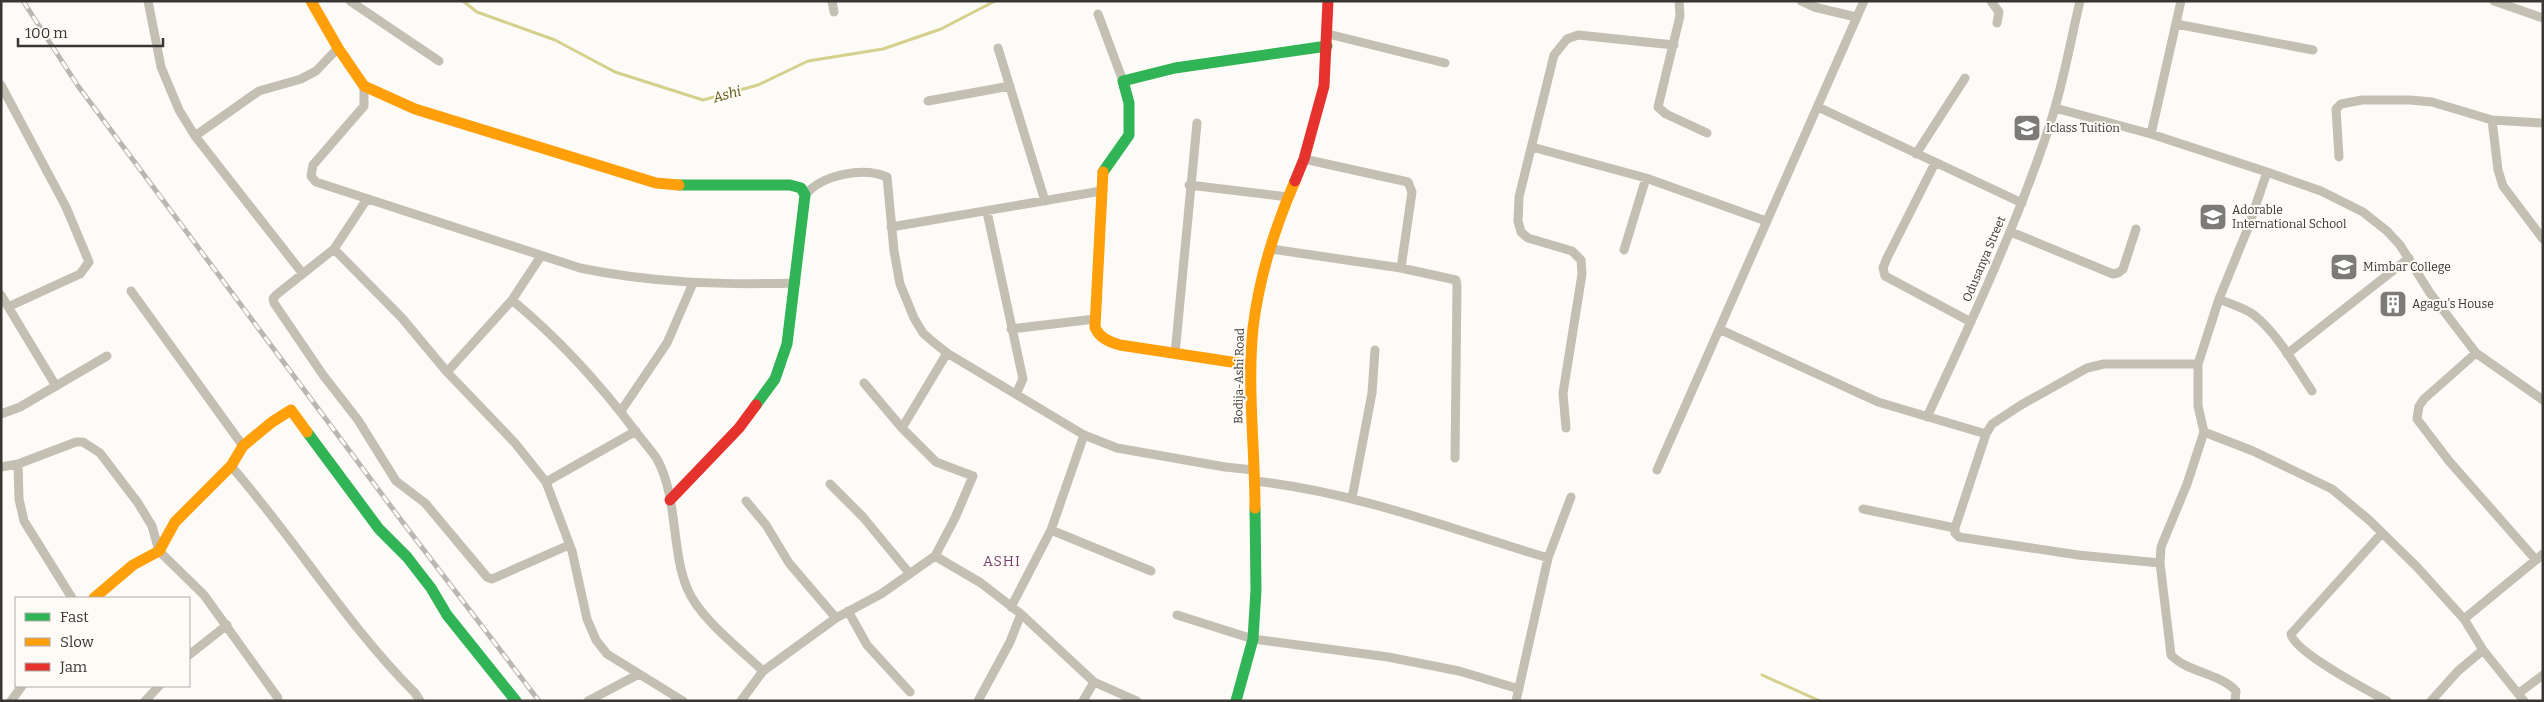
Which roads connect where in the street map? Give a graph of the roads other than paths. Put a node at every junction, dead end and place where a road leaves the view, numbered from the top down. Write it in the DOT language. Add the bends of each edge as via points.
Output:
graph roads {
  1 [pos="148,1"];
  2 [pos="311,1"];
  3 [pos="350,1"];
  4 [pos="832,1"];
  5 [pos="1328,1"];
  6 [pos="1679,1"];
  7 [pos="1801,1"];
  8 [pos="1864,1"];
  9 [pos="1991,1"];
  10 [pos="2080,1"];
  11 [pos="2181,1"];
  12 [pos="2494,1"];
  13 [pos="834,12"];
  14 [pos="1098,14"];
  15 [pos="1856,17"];
  16 [pos="2543,18"];
  17 [pos="1997,22"];
  18 [pos="2176,24"];
  19 [pos="1328,40"];
  20 [pos="1674,45"];
  21 [pos="338,48"];
  22 [pos="998,48"];
  23 [pos="2313,50"];
  24 [pos="439,61"];
  25 [pos="1445,63"];
  26 [pos="1965,78"];
  27 [pos="1123,80"];
  28 [pos="1,85"];
  29 [pos="364,86"];
  30 [pos="1010,86"];
  31 [pos="928,101"];
  32 [pos="1818,107"];
  33 [pos="2055,108"];
  34 [pos="2492,120"];
  35 [pos="1197,123"];
  36 [pos="2543,123"];
  37 [pos="1708,133"];
  38 [pos="2151,134"];
  39 [pos="195,136"];
  40 [pos="1532,147"];
  41 [pos="1916,154"];
  42 [pos="2339,156"];
  43 [pos="1304,159"];
  44 [pos="1935,163"];
  45 [pos="2267,172"];
  46 [pos="1646,178"];
  47 [pos="1189,185"];
  48 [pos="1101,191"];
  49 [pos="805,195"];
  50 [pos="1288,197"];
  51 [pos="367,199"];
  52 [pos="1045,201"];
  53 [pos="2022,203"];
  54 [pos="987,212"];
  55 [pos="1766,221"];
  56 [pos="891,227"];
  57 [pos="2136,229"];
  58 [pos="2011,232"];
  59 [pos="2543,239"];
  60 [pos="334,249"];
  61 [pos="1271,249"];
  62 [pos="1624,250"];
  63 [pos="541,256"];
  64 [pos="2409,258"];
  65 [pos="1401,268"];
  66 [pos="303,274"];
  67 [pos="693,283"];
  68 [pos="796,283"];
  69 [pos="131,291"];
  70 [pos="1,295"];
  71 [pos="2219,299"];
  72 [pos="512,300"];
  73 [pos="10,306"];
  74 [pos="1095,319"];
  75 [pos="1971,322"];
  76 [pos="1719,329"];
  77 [pos="1011,330"];
  78 [pos="1375,350"];
  79 [pos="946,352"];
  80 [pos="2476,353"];
  81 [pos="1175,354"];
  82 [pos="2287,354"];
  83 [pos="107,356"];
  84 [pos="2198,364"];
  85 [pos="1251,365"];
  86 [pos="447,372"];
  87 [pos="864,383"];
  88 [pos="56,386"];
  89 [pos="2312,391"];
  90 [pos="1016,394"];
  91 [pos="2543,400"];
  92 [pos="621,411"];
  93 [pos="1,414"];
  94 [pos="1926,417"];
  95 [pos="902,428"];
  96 [pos="1566,428"];
  97 [pos="636,431"];
  98 [pos="2204,432"];
  99 [pos="1986,434"];
  100 [pos="1084,435"];
  101 [pos="243,446"];
  102 [pos="1455,458"];
  103 [pos="18,464"];
  104 [pos="231,466"];
  105 [pos="1,467"];
  106 [pos="1657,470"];
  107 [pos="1255,476"];
  108 [pos="546,482"];
  109 [pos="830,484"];
  110 [pos="1571,497"];
  111 [pos="1352,498"];
  112 [pos="670,500"];
  113 [pos="746,501"];
  114 [pos="1863,508"];
  115 [pos="1955,528"];
  116 [pos="1051,530"];
  117 [pos="2382,533"];
  118 [pos="569,545"];
  119 [pos="159,550"];
  120 [pos="935,556"];
  121 [pos="2539,557"];
  122 [pos="1548,558"];
  123 [pos="2160,563"];
  124 [pos="1151,571"];
  125 [pos="910,574"];
  126 [pos="71,597"];
  127 [pos="95,597"];
  128 [pos="1011,607"];
  129 [pos="848,611"];
  130 [pos="1021,614"];
  131 [pos="1177,615"];
  132 [pos="836,618"];
  133 [pos="2464,619"];
  134 [pos="227,625"];
  135 [pos="1253,639"];
  136 [pos="2483,650"];
  137 [pos="190,654"];
  138 [pos="763,671"];
  139 [pos="640,674"];
  140 [pos="2543,675"];
  141 [pos="1094,682"];
  142 [pos="21,687"];
  143 [pos="158,687"];
  144 [pos="1519,689"];
  145 [pos="910,692"];
  146 [pos="2522,697"];
  147 [pos="278,698"];
  148 [pos="11,701"];
  149 [pos="145,701"];
  150 [pos="420,701"];
  151 [pos="516,701"];
  152 [pos="588,701"];
  153 [pos="683,701"];
  154 [pos="741,701"];
  155 [pos="978,701"];
  156 [pos="1083,701"];
  157 [pos="1137,701"];
  158 [pos="1236,701"];
  159 [pos="1516,701"];
  160 [pos="2235,701"];
  161 [pos="2387,701"];
  162 [pos="2431,701"];
  1 -- 39 [label="street" via="161,67 179,110"];
  2 -- 21 [label="street"];
  3 -- 24 [label="street"];
  4 -- 13 [label="street"];
  5 -- 19 [label="street, Bodija-Ashi Road"];
  6 -- 20 [label="street" via="1680,16"];
  7 -- 15 [label="street"];
  8 -- 15 [label="street"];
  9 -- 17 [label="street" via="1999,12"];
  10 -- 33 [label="street, Odusanya Street"];
  11 -- 18 [label="street"];
  12 -- 16 [label="street"];
  14 -- 27 [label="street"];
  15 -- 32 [label="street"];
  18 -- 23 [label="street"];
  18 -- 38 [label="street"];
  19 -- 25 [label="street"];
  19 -- 27 [label="street"];
  19 -- 43 [label="street, Bodija-Ashi Road" via="1324,86"];
  20 -- 37 [label="street" via="1658,107 1666,114"];
  20 -- 40 [label="street" via="1578,35 1566,39 1554,55"];
  21 -- 29 [label="street"];
  21 -- 39 [label="street" via="316,71 301,79 259,91"];
  22 -- 30 [label="street"];
  26 -- 41 [label="street"];
  27 -- 48 [label="street" via="1129,103 1129,135 1102,173"];
  28 -- 73 [label="street" via="66,207 89,262 80,274"];
  29 -- 49 [label="street" via="414,109 652,182 696,187 790,185 800,187"];
  29 -- 51 [label="street" via="364,106 311,170 312,179 316,182"];
  30 -- 31 [label="street"];
  30 -- 52 [label="street"];
  32 -- 41 [label="street"];
  32 -- 55 [label="street"];
  33 -- 38 [label="street"];
  33 -- 53 [label="street, Odusanya Street"];
  34 -- 36 [label="street"];
  34 -- 42 [label="street" via="2432,102 2362,100 2345,103 2335,112"];
  34 -- 59 [label="street" via="2503,186"];
  35 -- 47 [label="street"];
  38 -- 45 [label="street"];
  39 -- 66 [label="street"];
  40 -- 46 [label="street"];
  40 -- 96 [label="street" via="1518,198 1518,222 1522,232 1528,238 1572,251 1581,260 1582,274 1563,393"];
  41 -- 44 [label="street"];
  43 -- 50 [label="street, Bodija-Ashi Road"];
  43 -- 65 [label="street" via="1408,182 1412,192"];
  44 -- 53 [label="street"];
  44 -- 75 [label="street" via="1883,268 1885,276"];
  45 -- 64 [label="street" via="2321,191 2363,212 2387,231"];
  45 -- 71 [label="street"];
  46 -- 55 [label="street"];
  46 -- 62 [label="street"];
  47 -- 50 [label="street"];
  47 -- 81 [label="street"];
  48 -- 52 [label="street"];
  48 -- 74 [label="street"];
  49 -- 56 [label="street" via="813,187 836,177 854,173 881,174 890,184"];
  49 -- 68 [label="street"];
  50 -- 61 [label="street, Bodija-Ashi Road"];
  51 -- 60 [label="street"];
  51 -- 63 [label="street"];
  52 -- 54 [label="street"];
  53 -- 58 [label="street, Odusanya Street"];
  54 -- 56 [label="street"];
  54 -- 77 [label="street"];
  55 -- 76 [label="street"];
  56 -- 79 [label="street" via="900,284 912,313 923,333"];
  57 -- 58 [label="street" via="2123,269 2113,274"];
  58 -- 75 [label="street, Odusanya Street"];
  60 -- 66 [label="street"];
  60 -- 86 [label="street" via="402,318"];
  61 -- 65 [label="street"];
  61 -- 85 [label="street, Bodija-Ashi Road" via="1257,305"];
  63 -- 67 [label="street" via="605,274"];
  63 -- 72 [label="street"];
  64 -- 80 [label="street" via="2440,308"];
  64 -- 82 [label="street"];
  65 -- 102 [label="street" via="1448,277 1456,280 1458,286"];
  66 -- 118 [label="street" via="276,295 274,303 358,420 396,481 424,503 487,577 492,579 505,575"];
  67 -- 68 [label="street"];
  67 -- 92 [label="street" via="667,343"];
  68 -- 112 [label="street" via="787,344 776,379 739,428"];
  69 -- 101 [label="street"];
  70 -- 73 [label="street"];
  71 -- 82 [label="street" via="2253,314"];
  71 -- 84 [label="street"];
  72 -- 86 [label="street"];
  72 -- 92 [label="street" via="562,345"];
  73 -- 88 [label="street"];
  74 -- 77 [label="street"];
  74 -- 81 [label="street" via="1096,334 1108,342"];
  75 -- 94 [label="street, Odusanya Street"];
  76 -- 94 [label="street" via="1878,402"];
  76 -- 106 [label="street"];
  77 -- 90 [label="street" via="1023,379"];
  78 -- 111 [label="street" via="1372,393"];
  79 -- 90 [label="street"];
  79 -- 95 [label="street"];
  80 -- 91 [label="street"];
  80 -- 121 [label="street" via="2424,399 2417,419 2449,461"];
  81 -- 85 [label="street"];
  82 -- 89 [label="street"];
  83 -- 88 [label="street"];
  84 -- 98 [label="street" via="2198,406"];
  84 -- 99 [label="street" via="2104,364 2087,368 2021,405 1992,424"];
  85 -- 107 [label="street, Bodija-Ashi Road"];
  86 -- 108 [label="street" via="515,443"];
  87 -- 95 [label="street"];
  88 -- 93 [label="street"];
  90 -- 100 [label="street"];
  92 -- 97 [label="street"];
  94 -- 99 [label="street"];
  95 -- 120 [label="street" via="936,462 973,476"];
  97 -- 108 [label="street"];
  97 -- 112 [label="street" via="657,459"];
  98 -- 117 [label="street" via="2322,482"];
  98 -- 123 [label="street" via="2187,484 2165,534"];
  99 -- 115 [label="street"];
  100 -- 107 [label="street" via="1117,448 1225,467"];
  100 -- 116 [label="street"];
  101 -- 104 [label="street"];
  101 -- 151 [label="street" via="288,410 294,412 379,529 407,557 447,615"];
  103 -- 105 [label="street"];
  103 -- 119 [label="street" via="83,442 100,453 138,503 152,526"];
  103 -- 126 [label="street" via="19,499 24,522"];
  104 -- 119 [label="street" via="175,522"];
  104 -- 150 [label="street" via="374,651"];
  107 -- 111 [label="street"];
  107 -- 135 [label="street, Bodija-Ashi Road"];
  108 -- 118 [label="street"];
  109 -- 125 [label="street" via="863,517"];
  110 -- 122 [label="street"];
  111 -- 122 [label="street"];
  112 -- 138 [label="street" via="686,588 696,604"];
  113 -- 132 [label="street" via="766,525 789,563"];
  114 -- 115 [label="street"];
  115 -- 123 [label="street" via="1959,537 2078,555"];
  116 -- 124 [label="street"];
  116 -- 128 [label="street"];
  117 -- 133 [label="street"];
  117 -- 161 [label="street" via="2291,634 2293,641 2312,656"];
  118 -- 139 [label="street" via="587,619 596,640 607,654"];
  119 -- 127 [label="street" via="133,565"];
  119 -- 134 [label="street" via="204,595"];
  120 -- 125 [label="street"];
  120 -- 128 [label="street" via="981,583"];
  121 -- 133 [label="street"];
  122 -- 144 [label="street"];
  123 -- 160 [label="street" via="2171,655 2185,665 2230,685 2236,691"];
  125 -- 129 [label="street"];
  128 -- 130 [label="street"];
  129 -- 132 [label="street"];
  129 -- 145 [label="street" via="866,645"];
  130 -- 141 [label="street"];
  130 -- 155 [label="street" via="1010,642"];
  131 -- 135 [label="street"];
  132 -- 138 [label="street"];
  133 -- 136 [label="street"];
  134 -- 137 [label="street"];
  134 -- 147 [label="street"];
  135 -- 144 [label="street" via="1388,657 1459,671"];
  135 -- 158 [label="street, Bodija-Ashi Road"];
  136 -- 146 [label="street"];
  136 -- 162 [label="street" via="2458,671"];
  138 -- 154 [label="street"];
  139 -- 152 [label="street"];
  139 -- 153 [label="street"];
  140 -- 146 [label="street"];
  141 -- 156 [label="street"];
  141 -- 157 [label="street"];
  142 -- 148 [label="street"];
  143 -- 149 [label="street"];
  144 -- 159 [label="street"];
}
